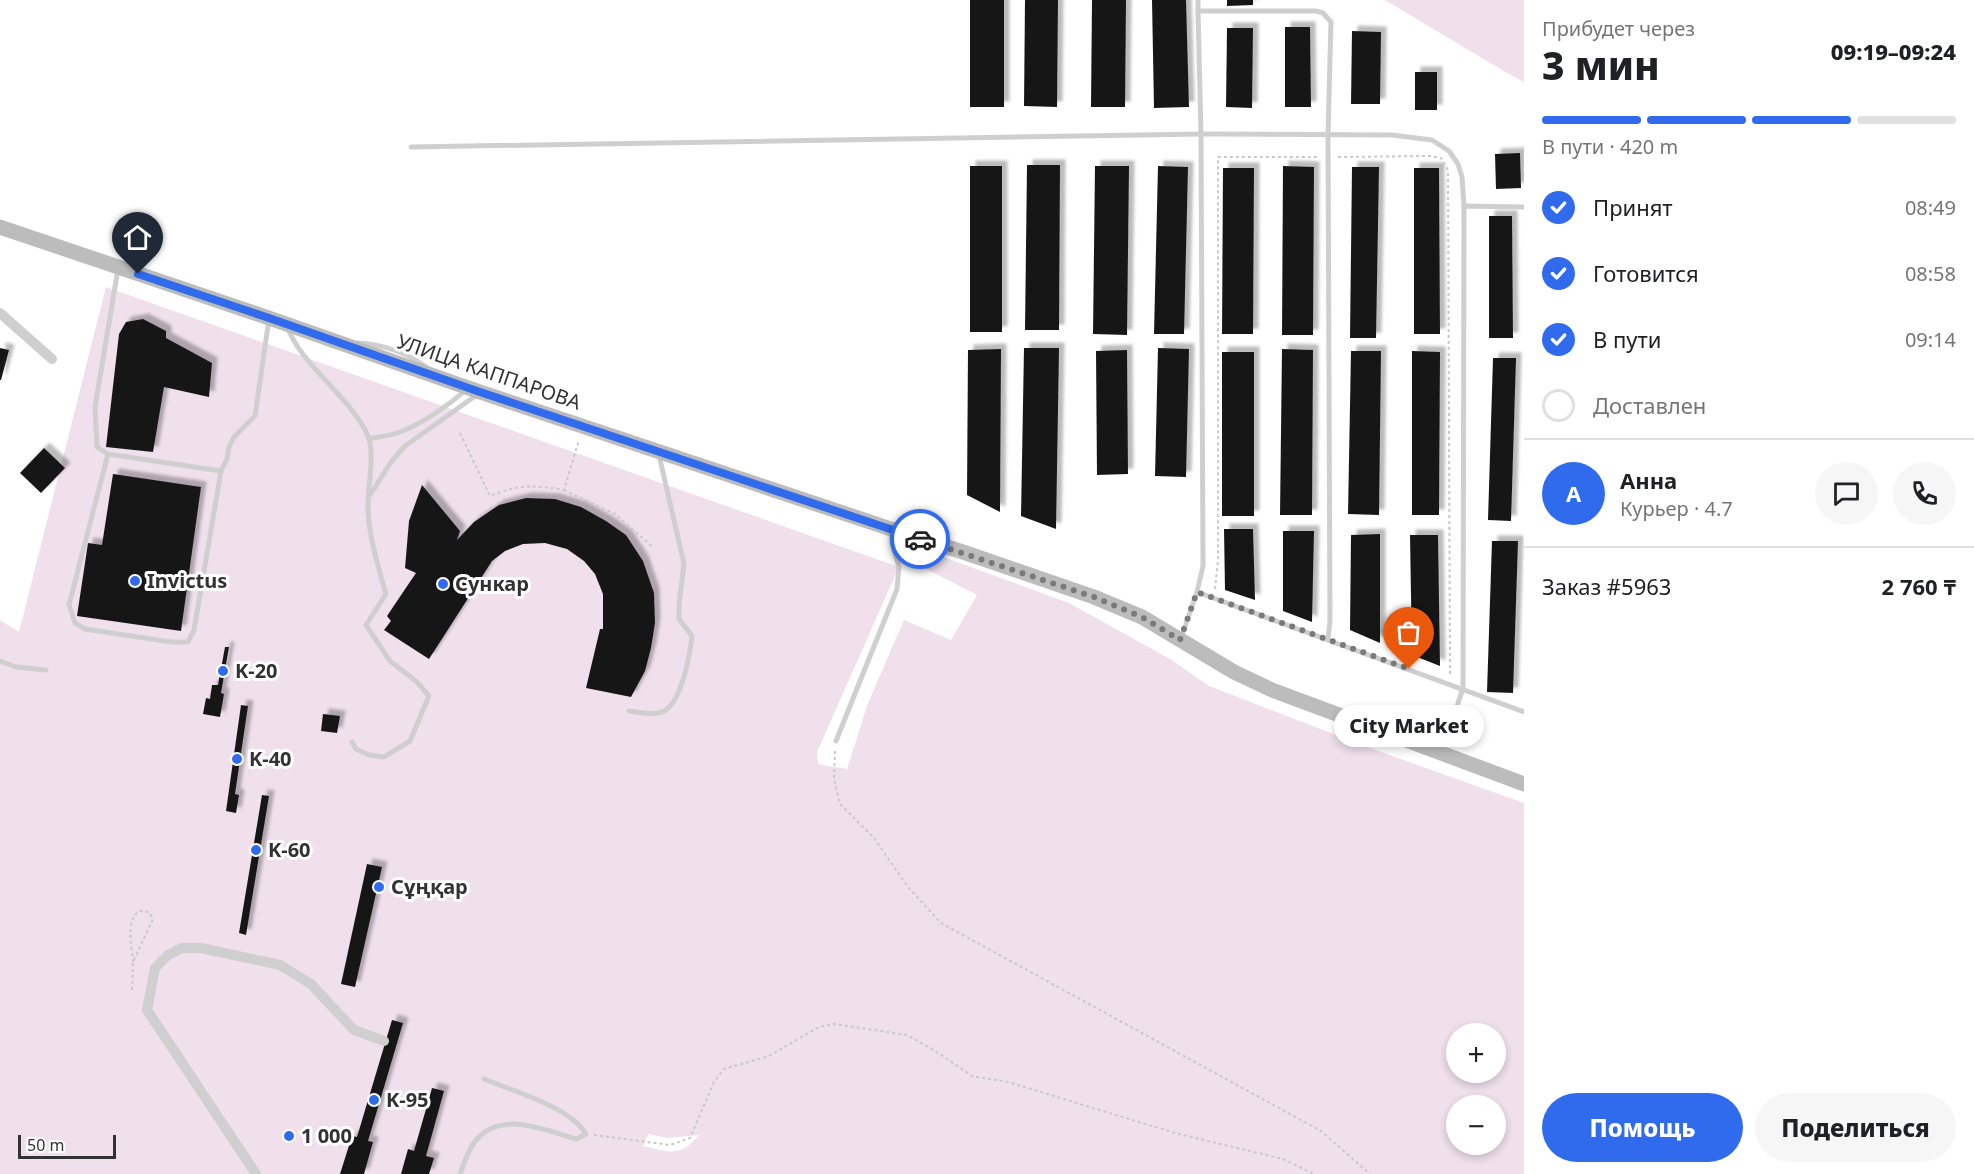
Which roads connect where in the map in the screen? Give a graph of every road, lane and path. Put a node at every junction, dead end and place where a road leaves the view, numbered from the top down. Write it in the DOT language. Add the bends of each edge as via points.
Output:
graph roads {
  1 [pos="1198,0"];
  2 [pos="1198,11"];
  3 [pos="1201,134"];
  4 [pos="1328,134"];
  5 [pos="411,147"];
  6 [pos="1328,157"];
  7 [pos="1464,206"];
  8 [pos="1524,207"];
  9 [pos="0,227"];
  10 [pos="118,268"];
  11 [pos="0,313"];
  12 [pos="269,318"];
  13 [pos="286,325"];
  14 [pos="52,359"];
  15 [pos="474,390"];
  16 [pos="583,427"];
  17 [pos="460,434"];
  18 [pos="369,439"];
  19 [pos="658,451"];
  20 [pos="108,454"];
  21 [pos="221,471"];
  22 [pos="564,490"];
  23 [pos="369,496"];
  24 [pos="891,530"];
  25 [pos="654,548"];
  26 [pos="1197,592"];
  27 [pos="1214,598"];
  28 [pos="1328,639"];
  29 [pos="1180,640"];
  30 [pos="0,661"];
  31 [pos="46,670"];
  32 [pos="1450,683"];
  33 [pos="1463,688"];
  34 [pos="629,711"];
  35 [pos="1524,711"];
  36 [pos="836,741"];
  37 [pos="351,742"];
  38 [pos="1442,753"];
  39 [pos="1524,784"];
  40 [pos="133,962"];
  41 [pos="132,990"];
  42 [pos="384,1041"];
  43 [pos="484,1079"];
  44 [pos="586,1134"];
  45 [pos="256,1174"];
  46 [pos="460,1174"];
  47 [pos="1314,1174"];
  48 [pos="1370,1174"];
  1 -- 2 [label="lane"];
  2 -- 3 [label="lane"];
  2 -- 4 [label="lane" via="1316,11 1328,17"];
  3 -- 4 [label="lane"];
  3 -- 5 [label="lane"];
  3 -- 26 [label="lane" via="1203,566"];
  4 -- 6 [label="lane"];
  4 -- 7 [label="lane" via="1432,140 1449,151 1458,164"];
  6 -- 27 [label="path" via="1218,157 1218,560"];
  6 -- 28 [label="lane"];
  6 -- 32 [label="path" via="1430,156 1441,159 1448,170"];
  7 -- 8 [label="lane"];
  7 -- 33 [label="lane"];
  9 -- 10 [label="street, УЛИЦА КАППАРОВА"];
  10 -- 12 [label="street, УЛИЦА КАППАРОВА"];
  10 -- 20 [label="lane" via="95,407 97,447"];
  11 -- 14 [label="street"];
  12 -- 13 [label="street, УЛИЦА КАППАРОВА"];
  12 -- 21 [label="lane" via="255,416 234,437"];
  13 -- 15 [label="street, УЛИЦА КАППАРОВА"];
  13 -- 18 [label="lane"];
  15 -- 16 [label="street, УЛИЦА КАППАРОВА"];
  15 -- 18 [label="lane" via="398,433"];
  15 -- 23 [label="lane" via="405,446"];
  16 -- 19 [label="street, УЛИЦА КАППАРОВА"];
  16 -- 22 [label="path"];
  17 -- 22 [label="path" via="490,496 533,485"];
  18 -- 23 [label="lane"];
  19 -- 24 [label="street, УЛИЦА КАППАРОВА"];
  19 -- 34 [label="lane" via="684,564 680,619 692,636 691,645 680,692 666,711"];
  20 -- 21 [label="lane"];
  20 -- 21 [label="lane" via="69,605 75,623 85,629 171,642 188,642 194,630"];
  22 -- 25 [label="path" via="615,514"];
  23 -- 37 [label="lane" via="374,551 386,594 366,625 390,661 429,696 410,741 384,757 369,755"];
  24 -- 29 [label="street, УЛИЦА КАППАРОВА" via="1094,597 1142,617"];
  24 -- 36 [label="lane" via="899,567 897,589"];
  26 -- 27 [label="lane"];
  26 -- 29 [label="lane"];
  27 -- 28 [label="lane"];
  28 -- 32 [label="lane"];
  29 -- 38 [label="street, УЛИЦА КАППАРОВА" via="1272,690"];
  30 -- 31 [label="lane" via="16,668"];
  32 -- 33 [label="lane"];
  33 -- 35 [label="lane"];
  33 -- 38 [label="lane"];
  36 -- 48 [label="path" via="834,779 840,804 874,838 908,887 941,923 1321,1131"];
  38 -- 39 [label="street, УЛИЦА КАППАРОВА"];
  40 -- 40 [label="path" via="153,919 149,912 139,911 133,916"];
  40 -- 41 [label="path"];
  42 -- 45 [label="street" via="354,1030 311,984 280,965 201,948 182,948 155,968 147,1010"];
  43 -- 44 [label="lane" via="564,1112"];
  44 -- 46 [label="lane" via="576,1138 528,1125 505,1124 475,1141"];
  44 -- 47 [label="path" via="670,1145 690,1138 714,1082 724,1069 769,1056 819,1027 834,1024 907,1035 972,1076 1008,1082 1175,1133 1283,1159"];
}
